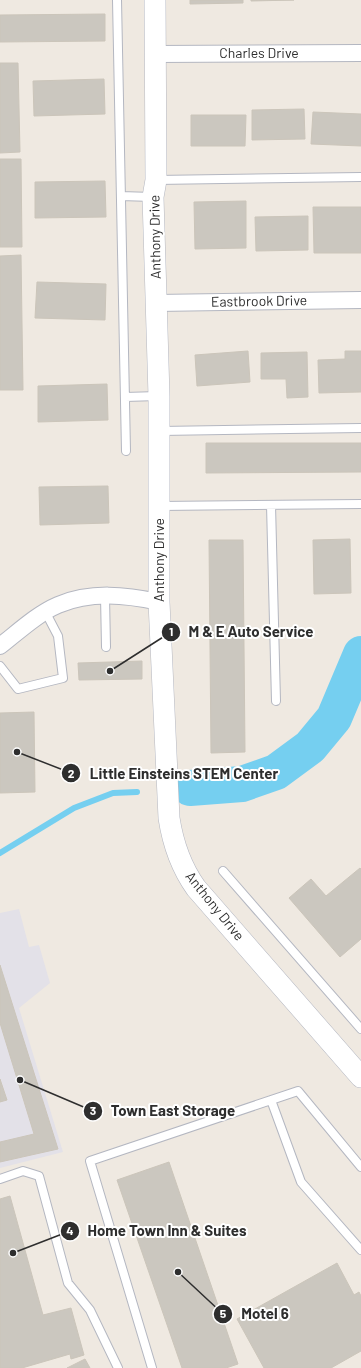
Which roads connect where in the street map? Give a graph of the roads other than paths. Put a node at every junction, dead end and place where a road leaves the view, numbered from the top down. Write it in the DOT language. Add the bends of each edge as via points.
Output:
graph roads {
  1 [pos="117,0"];
  2 [pos="155,0"];
  3 [pos="361,53"];
  4 [pos="156,54"];
  5 [pos="361,178"];
  6 [pos="155,188"];
  7 [pos="121,196"];
  8 [pos="361,300"];
  9 [pos="156,303"];
  10 [pos="159,396"];
  11 [pos="125,397"];
  12 [pos="361,428"];
  13 [pos="159,431"];
  14 [pos="126,451"];
  15 [pos="361,504"];
  16 [pos="271,505"];
  17 [pos="159,506"];
  18 [pos="105,596"];
  19 [pos="159,602"];
  20 [pos="46,612"];
  21 [pos="0,646"];
  22 [pos="106,647"];
  23 [pos="0,666"];
  24 [pos="276,701"];
  25 [pos="223,871"];
  26 [pos="361,1029"];
  27 [pos="361,1077"];
  28 [pos="271,1100"];
  29 [pos="361,1167"];
  30 [pos="0,1179"];
  31 [pos="361,1250"];
  32 [pos="118,1368"];
  33 [pos="152,1368"];
  1 -- 7 [label="lane"];
  2 -- 4 [label="street, Anthony Drive"];
  3 -- 4 [label="street, Charles Drive"];
  4 -- 6 [label="street, Anthony Drive"];
  5 -- 6 [label="lane"];
  6 -- 7 [label="lane"];
  6 -- 9 [label="street, Anthony Drive"];
  7 -- 11 [label="lane"];
  8 -- 9 [label="street, Eastbrook Drive"];
  9 -- 10 [label="street, Anthony Drive"];
  10 -- 11 [label="lane"];
  10 -- 13 [label="street, Anthony Drive"];
  11 -- 14 [label="lane"];
  12 -- 13 [label="lane"];
  13 -- 17 [label="street, Anthony Drive"];
  15 -- 16 [label="lane"];
  16 -- 17 [label="lane"];
  16 -- 24 [label="lane"];
  17 -- 19 [label="street, Anthony Drive"];
  18 -- 19 [label="street" via="125,595"];
  18 -- 20 [label="street" via="58,605"];
  18 -- 22 [label="lane"];
  19 -- 27 [label="street, Anthony Drive" via="168,818 185,873"];
  20 -- 21 [label="street"];
  20 -- 23 [label="lane" via="58,636 63,678 18,689"];
  25 -- 26 [label="lane"];
  28 -- 29 [label="lane" via="298,1091"];
  28 -- 31 [label="lane" via="301,1182"];
  28 -- 33 [label="lane" via="90,1161"];
  30 -- 32 [label="lane" via="23,1171 39,1176 68,1282 90,1310"];
}
